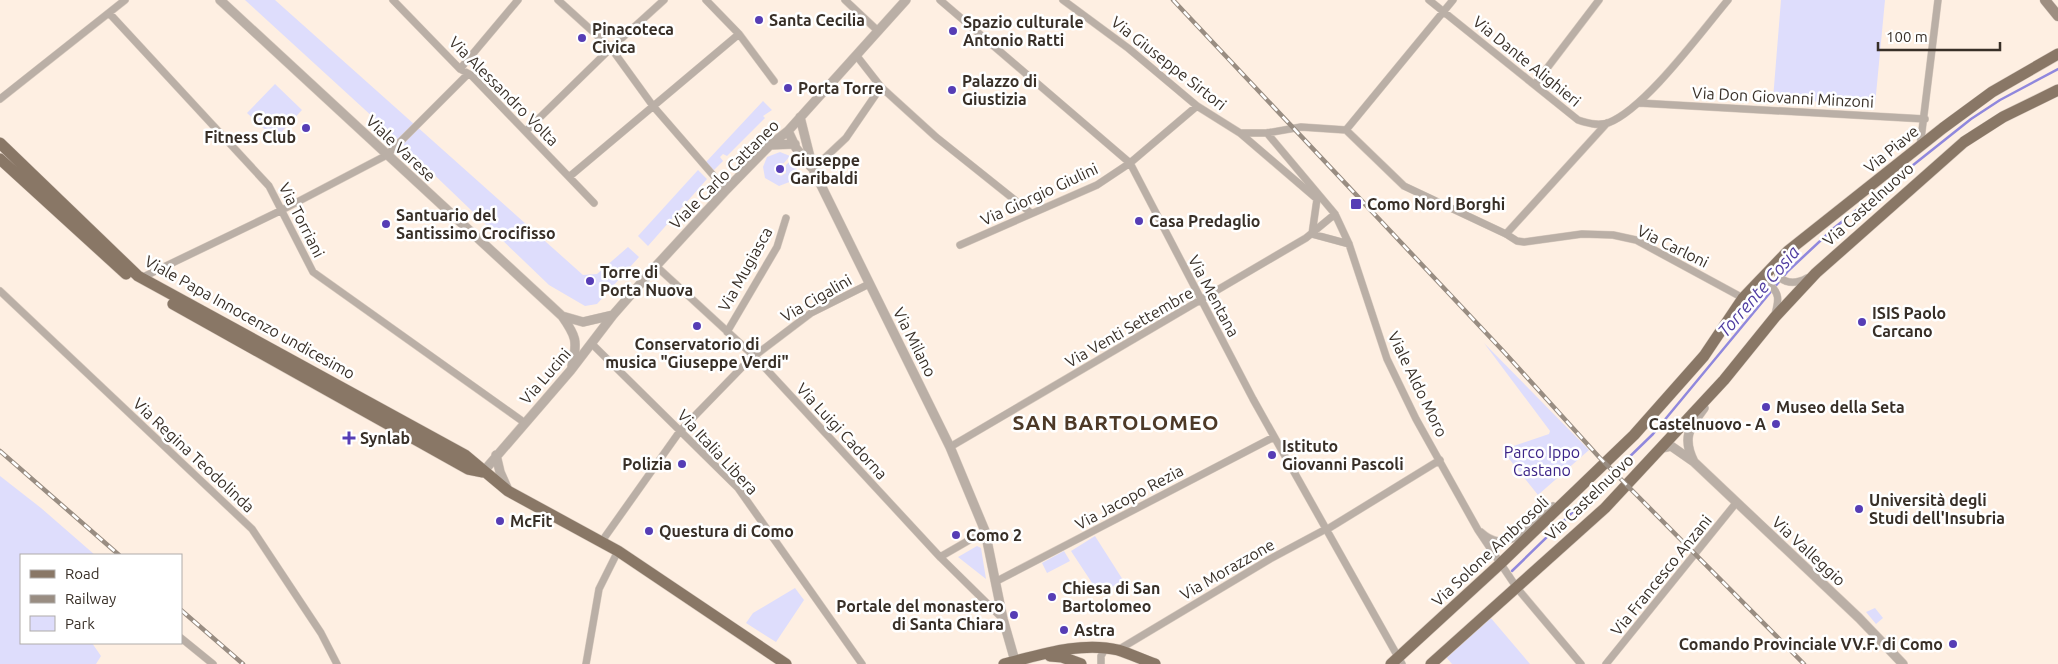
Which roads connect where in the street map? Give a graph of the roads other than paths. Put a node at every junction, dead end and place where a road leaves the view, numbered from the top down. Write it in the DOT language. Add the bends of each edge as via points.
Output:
graph roads {
  1 [pos="125,0"];
  2 [pos="220,0"];
  3 [pos="518,0"];
  4 [pos="558,0"];
  5 [pos="664,0"];
  6 [pos="706,0"];
  7 [pos="845,0"];
  8 [pos="906,0"];
  9 [pos="940,0"];
  10 [pos="1063,0"];
  11 [pos="1429,0"];
  12 [pos="1453,0"];
  13 [pos="1599,0"];
  14 [pos="1728,0"];
  15 [pos="1938,0"];
  16 [pos="2045,0"];
  17 [pos="397,1"];
  18 [pos="1444,11"];
  19 [pos="109,13"];
  20 [pos="2058,16"];
  21 [pos="878,31"];
  22 [pos="740,34"];
  23 [pos="611,48"];
  24 [pos="2058,54"];
  25 [pos="856,55"];
  26 [pos="460,69"];
  27 [pos="468,74"];
  28 [pos="774,81"];
  29 [pos="1535,84"];
  30 [pos="881,87"];
  31 [pos="2058,90"];
  32 [pos="0,99"];
  33 [pos="1639,103"];
  34 [pos="653,106"];
  35 [pos="1196,106"];
  36 [pos="800,117"];
  37 [pos="1924,119"];
  38 [pos="1607,123"];
  39 [pos="1946,126"];
  40 [pos="1346,130"];
  41 [pos="526,131"];
  42 [pos="788,131"];
  43 [pos="1240,133"];
  44 [pos="1268,133"];
  45 [pos="0,143"];
  46 [pos="795,144"];
  47 [pos="770,145"];
  48 [pos="1920,147"];
  49 [pos="387,155"];
  50 [pos="0,158"];
  51 [pos="1130,163"];
  52 [pos="813,169"];
  53 [pos="569,177"];
  54 [pos="726,190"];
  55 [pos="594,203"];
  56 [pos="280,211"];
  57 [pos="1031,213"];
  58 [pos="1335,214"];
  59 [pos="786,218"];
  60 [pos="1312,234"];
  61 [pos="1506,234"];
  62 [pos="1349,244"];
  63 [pos="960,245"];
  64 [pos="656,266"];
  65 [pos="1777,268"];
  66 [pos="1816,274"];
  67 [pos="142,278"];
  68 [pos="868,284"];
  69 [pos="1762,284"];
  70 [pos="0,291"];
  71 [pos="1741,297"];
  72 [pos="1202,301"];
  73 [pos="613,315"];
  74 [pos="562,316"];
  75 [pos="1775,317"];
  76 [pos="726,332"];
  77 [pos="592,344"];
  78 [pos="754,356"];
  79 [pos="571,370"];
  80 [pos="1724,380"];
  81 [pos="524,423"];
  82 [pos="680,431"];
  83 [pos="1274,436"];
  84 [pos="950,447"];
  85 [pos="1662,448"];
  86 [pos="496,455"];
  87 [pos="1440,460"];
  88 [pos="1694,462"];
  89 [pos="483,472"];
  90 [pos="508,490"];
  91 [pos="1576,493"];
  92 [pos="1736,503"];
  93 [pos="1326,529"];
  94 [pos="1478,530"];
  95 [pos="985,531"];
  96 [pos="602,541"];
  97 [pos="618,551"];
  98 [pos="940,557"];
  99 [pos="1502,567"];
  100 [pos="995,582"];
  101 [pos="1515,585"];
  102 [pos="1003,619"];
  103 [pos="182,639"];
  104 [pos="1105,649"];
  105 [pos="1118,650"];
  106 [pos="1038,656"];
  107 [pos="1398,662"];
  108 [pos="1012,663"];
  109 [pos="213,664"];
  110 [pos="337,664"];
  111 [pos="586,664"];
  112 [pos="786,664"];
  113 [pos="862,664"];
  114 [pos="1081,664"];
  115 [pos="1101,664"];
  116 [pos="1155,664"];
  117 [pos="1431,664"];
  118 [pos="1581,664"];
  119 [pos="1606,664"];
  120 [pos="1903,664"];
  1 -- 19 [label="street"];
  2 -- 49 [label="street, Viale Varese"];
  3 -- 26 [label="street"];
  4 -- 23 [label="street"];
  5 -- 23 [label="street"];
  6 -- 22 [label="street"];
  7 -- 21 [label="street"];
  8 -- 21 [label="street, Viale Carlo Cattaneo"];
  9 -- 51 [label="street, Via Mentana"];
  10 -- 35 [label="street, Via Giuseppe Sirtori" via="1128,48"];
  11 -- 18 [label="street, Via Dante Alighieri"];
  12 -- 18 [label="street"];
  13 -- 29 [label="street"];
  14 -- 33 [label="street"];
  15 -- 37 [label="street"];
  16 -- 20 [label="main road"];
  17 -- 26 [label="street, Via Alessandro Volta"];
  18 -- 29 [label="street, Via Dante Alighieri"];
  18 -- 40 [label="street"];
  19 -- 32 [label="street"];
  19 -- 56 [label="street, Via Torriani" via="255,170 277,200"];
  21 -- 25 [label="street, Viale Carlo Cattaneo"];
  22 -- 28 [label="street"];
  22 -- 34 [label="street"];
  23 -- 34 [label="street"];
  23 -- 41 [label="street"];
  24 -- 39 [label="main road, Via Piave" via="1992,92"];
  25 -- 30 [label="street"];
  25 -- 36 [label="street, Viale Carlo Cattaneo"];
  26 -- 27 [label="street, Via Alessandro Volta"];
  27 -- 41 [label="street, Via Alessandro Volta"];
  27 -- 49 [label="street"];
  29 -- 38 [label="street, Via Dante Alighieri" via="1578,120 1592,125"];
  30 -- 52 [label="street" via="846,138"];
  30 -- 57 [label="street" via="936,137"];
  31 -- 66 [label="main road, Via Castelnuovo" via="2003,117 1964,142"];
  33 -- 37 [label="street, Via Don Giovanni Minzoni"];
  33 -- 38 [label="street"];
  34 -- 53 [label="street"];
  34 -- 54 [label="street"];
  35 -- 43 [label="street, Via Giuseppe Sirtori"];
  35 -- 51 [label="street, Via Giorgio Giulini"];
  36 -- 42 [label="street, Viale Carlo Cattaneo"];
  36 -- 52 [label="street, Via Milano"];
  37 -- 39 [label="street, Via Don Giovanni Minzoni" via="1933,128"];
  37 -- 48 [label="street"];
  38 -- 61 [label="street"];
  39 -- 48 [label="main road, Via Piave"];
  40 -- 44 [label="street" via="1292,128"];
  40 -- 61 [label="street, Via Carloni" via="1404,186"];
  41 -- 53 [label="street, Via Alessandro Volta"];
  42 -- 46 [label="street, Via Milano"];
  42 -- 47 [label="street, Viale Carlo Cattaneo"];
  43 -- 44 [label="street"];
  43 -- 60 [label="street, Via Giuseppe Sirtori" via="1317,199"];
  44 -- 58 [label="street, Viale Aldo Moro"];
  45 -- 67 [label="main road, Viale Papa Innocenzo undicesimo"];
  46 -- 47 [label="street"];
  46 -- 52 [label="street, Via Milano"];
  47 -- 54 [label="street, Viale Carlo Cattaneo"];
  48 -- 65 [label="main road, Via Piave"];
  49 -- 56 [label="street"];
  49 -- 74 [label="street, Viale Varese"];
  50 -- 89 [label="main road, Viale Papa Innocenzo undicesimo" via="138,284 468,468"];
  51 -- 57 [label="street, Via Giorgio Giulini" via="1097,185"];
  51 -- 72 [label="street, Via Mentana"];
  52 -- 68 [label="street, Via Milano"];
  53 -- 55 [label="street, Via Alessandro Volta"];
  54 -- 64 [label="street, Viale Carlo Cattaneo"];
  56 -- 67 [label="street"];
  56 -- 81 [label="street, Via Torriani" via="313,272"];
  57 -- 63 [label="street, Via Giorgio Giulini"];
  58 -- 60 [label="street, Via Venti Settembre"];
  58 -- 62 [label="street, Viale Aldo Moro"];
  59 -- 76 [label="street, Via Mugiasca" via="777,246"];
  60 -- 62 [label="street"];
  60 -- 72 [label="street, Via Venti Settembre"];
  61 -- 71 [label="street, Via Carloni" via="1524,242 1582,234 1636,240"];
  62 -- 87 [label="street, Viale Aldo Moro" via="1387,359"];
  64 -- 73 [label="street, Viale Carlo Cattaneo"];
  64 -- 76 [label="street, Via Luigi Cadorna"];
  65 -- 66 [label="street" via="1789,283"];
  65 -- 69 [label="main road, Via Piave"];
  66 -- 75 [label="main road, Via Castelnuovo"];
  67 -- 89 [label="main road, Viale Papa Innocenzo undicesimo" via="465,456"];
  68 -- 78 [label="street, Via Cigalini" via="811,313"];
  68 -- 84 [label="street, Via Milano"];
  69 -- 71 [label="main road, Via Solone Ambrosoli"];
  69 -- 75 [label="street" via="1779,297"];
  70 -- 110 [label="street, Via Regina Teodolinda" via="252,529 321,633"];
  71 -- 91 [label="main road, Via Solone Ambrosoli" via="1704,356 1634,435"];
  72 -- 83 [label="street, Via Mentana"];
  72 -- 84 [label="street, Via Venti Settembre"];
  73 -- 74 [label="street" via="583,322"];
  73 -- 77 [label="street, Via Lucini"];
  74 -- 79 [label="street, Viale Varese" via="575,335 576,351"];
  75 -- 80 [label="main road, Via Castelnuovo"];
  76 -- 78 [label="street, Via Luigi Cadorna"];
  77 -- 79 [label="street, Via Lucini"];
  77 -- 82 [label="street, Via Italia Libera"];
  78 -- 82 [label="street, Via Cigalini"];
  78 -- 98 [label="street, Via Luigi Cadorna"];
  79 -- 81 [label="street, Via Lucini"];
  80 -- 85 [label="main road, Via Castelnuovo"];
  80 -- 88 [label="street" via="1688,435 1688,448"];
  81 -- 86 [label="street, Via Lucini"];
  82 -- 96 [label="street, Via Cigalini"];
  82 -- 113 [label="street, Via Italia Libera" via="738,488"];
  83 -- 93 [label="street, Via Mentana"];
  83 -- 100 [label="street, Via Jacopo Rezia"];
  84 -- 95 [label="street, Via Milano"];
  85 -- 88 [label="street, Via Valleggio" via="1671,446"];
  85 -- 101 [label="main road, Via Castelnuovo" via="1601,512"];
  86 -- 89 [label="street, Via Lucini"];
  86 -- 90 [label="street"];
  87 -- 93 [label="street, Via Morazzone"];
  87 -- 94 [label="street, Viale Aldo Moro"];
  88 -- 92 [label="street, Via Valleggio"];
  89 -- 90 [label="main road, Viale Papa Innocenzo undicesimo"];
  90 -- 96 [label="main road, Viale Papa Innocenzo undicesimo"];
  91 -- 94 [label="street" via="1564,496 1511,540 1495,541"];
  91 -- 99 [label="main road, Via Solone Ambrosoli"];
  92 -- 119 [label="street, Via Francesco Anzani"];
  92 -- 120 [label="street, Via Valleggio" via="1859,618"];
  93 -- 105 [label="street, Via Morazzone"];
  93 -- 107 [label="street, Via Mentana"];
  94 -- 99 [label="street, Viale Aldo Moro"];
  95 -- 98 [label="street"];
  95 -- 100 [label="street, Via Milano"];
  96 -- 97 [label="main road, Viale Papa Innocenzo undicesimo"];
  97 -- 111 [label="street" via="599,589"];
  97 -- 112 [label="main road, Viale Papa Innocenzo undicesimo"];
  98 -- 102 [label="street, Via Luigi Cadorna"];
  99 -- 101 [label="street, Viale Aldo Moro"];
  99 -- 107 [label="main road, Via Solone Ambrosoli"];
  100 -- 102 [label="street, Via Milano"];
  101 -- 117 [label="main road"];
  101 -- 118 [label="street, Viale Aldo Moro"];
  102 -- 108 [label="street, Via Milano"];
  103 -- 109 [label="street"];
  104 -- 105 [label="main road"];
  104 -- 106 [label="main road" via="1070,649"];
  104 -- 115 [label="street"];
  105 -- 116 [label="main road"];
  106 -- 108 [label="main road"];
  106 -- 114 [label="main road" via="1062,657"];
}
